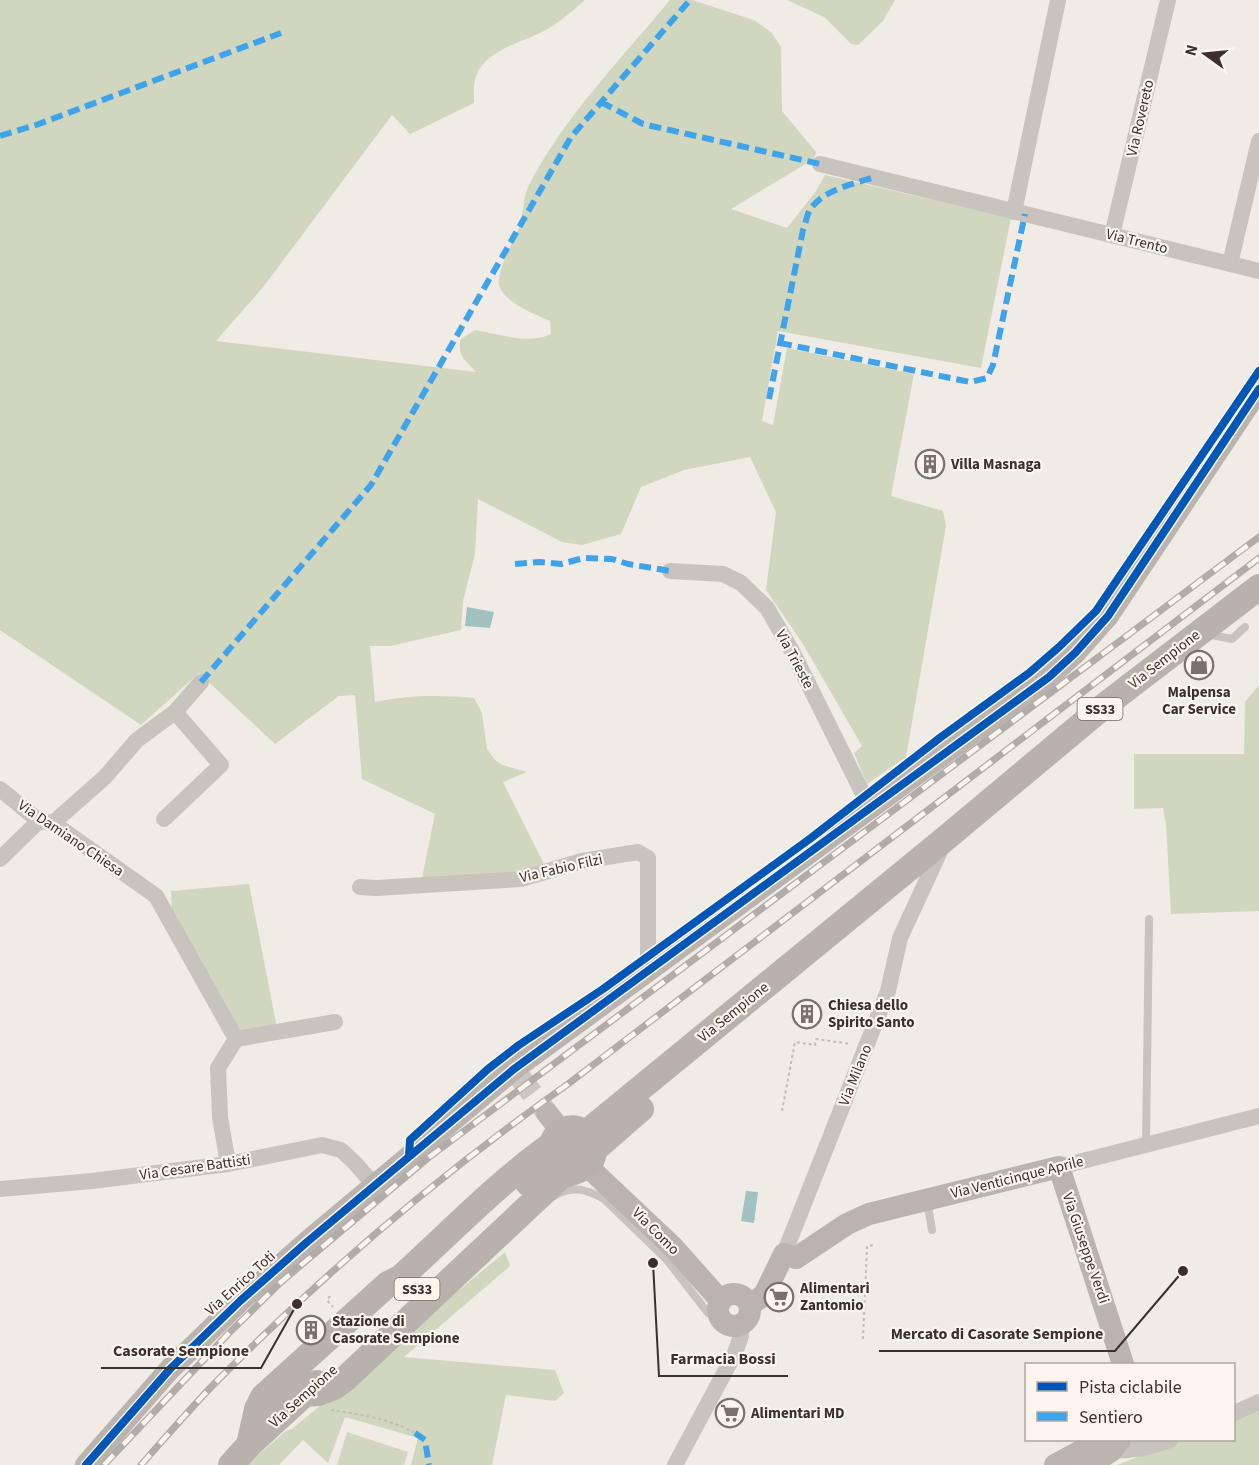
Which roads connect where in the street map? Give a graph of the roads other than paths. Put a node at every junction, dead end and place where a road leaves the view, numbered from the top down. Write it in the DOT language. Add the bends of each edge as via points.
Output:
graph roads {
  1 [pos="1058,0"];
  2 [pos="1168,0"];
  3 [pos="1259,141"];
  4 [pos="820,164"];
  5 [pos="1014,212"];
  6 [pos="1112,235"];
  7 [pos="1230,264"];
  8 [pos="1259,271"];
  9 [pos="1259,389"];
  10 [pos="670,571"];
  11 [pos="1259,587"];
  12 [pos="1245,627"];
  13 [pos="1198,633"];
  14 [pos="201,682"];
  15 [pos="175,712"];
  16 [pos="0,789"];
  17 [pos="870,808"];
  18 [pos="164,819"];
  19 [pos="46,822"];
  20 [pos="946,838"];
  21 [pos="0,860"];
  22 [pos="360,887"];
  23 [pos="1149,919"];
  24 [pos="808,952"];
  25 [pos="648,971"];
  26 [pos="780,975"];
  27 [pos="335,1022"];
  28 [pos="236,1040"];
  29 [pos="1259,1116"];
  30 [pos="557,1130"];
  31 [pos="1146,1144"];
  32 [pos="584,1163"];
  33 [pos="228,1164"];
  34 [pos="1059,1167"];
  35 [pos="374,1185"];
  36 [pos="0,1189"];
  37 [pos="927,1200"];
  38 [pos="543,1207"];
  39 [pos="932,1230"];
  40 [pos="784,1254"];
  41 [pos="686,1272"];
  42 [pos="442,1301"];
  43 [pos="746,1315"];
  44 [pos="407,1321"];
  45 [pos="1122,1363"];
  46 [pos="305,1394"];
  47 [pos="1259,1402"];
  48 [pos="1235,1412"];
  49 [pos="1167,1441"];
  50 [pos="1111,1443"];
  51 [pos="249,1445"];
  52 [pos="86,1465"];
  53 [pos="231,1465"];
  54 [pos="675,1465"];
  55 [pos="1055,1465"];
  56 [pos="1090,1465"];
  1 -- 5 [label="street"];
  2 -- 6 [label="street, Via Rovereto"];
  3 -- 7 [label="street"];
  4 -- 5 [label="street, Via Trento"];
  5 -- 6 [label="street, Via Trento"];
  6 -- 7 [label="street, Via Trento"];
  7 -- 8 [label="street, Via Trento"];
  9 -- 17 [label="street" via="1107,616 1075,653 1049,677"];
  10 -- 17 [label="street, Via Trieste" via="723,574 741,583 767,608"];
  11 -- 13 [label="main road, Via Sempione / SS33"];
  12 -- 13 [label="lane" via="1232,639"];
  13 -- 20 [label="main road, Via Sempione / SS33"];
  14 -- 15 [label="street"];
  15 -- 18 [label="street" via="221,765"];
  15 -- 19 [label="street" via="137,740 105,777"];
  16 -- 19 [label="street, Via Damiano Chiesa"];
  17 -- 25 [label="street"];
  19 -- 21 [label="street"];
  19 -- 28 [label="street, Via Damiano Chiesa" via="156,896"];
  20 -- 24 [label="main road, Via Sempione / SS33"];
  20 -- 40 [label="street, Via Milano" via="900,938 888,991"];
  22 -- 25 [label="street, Via Fabio Filzi" via="521,879 582,861 638,852 648,858"];
  23 -- 31 [label="lane"];
  24 -- 26 [label="main road, Via Sempione / SS33"];
  24 -- 30 [label="main road" via="790,955 727,998"];
  25 -- 35 [label="street"];
  26 -- 32 [label="main road" via="773,993 746,1020"];
  26 -- 46 [label="main road, Via Sempione / SS33, bridge" via="528,1183"];
  27 -- 28 [label="street"];
  28 -- 33 [label="street" via="218,1068 220,1117"];
  29 -- 31 [label="street, Via Venticinque Aprile"];
  30 -- 32 [label="main road" via="578,1129 592,1141"];
  30 -- 32 [label="main road" via="551,1155 555,1164 561,1170"];
  30 -- 51 [label="main road" via="531,1160 263,1397"];
  31 -- 34 [label="street, Via Venticinque Aprile"];
  32 -- 41 [label="street, Via Como" via="673,1247"];
  32 -- 44 [label="main road" via="560,1177"];
  33 -- 35 [label="street, Via Cesare Battisti" via="322,1145 341,1150"];
  33 -- 36 [label="street, Via Cesare Battisti"];
  34 -- 37 [label="street, Via Venticinque Aprile"];
  34 -- 45 [label="street, Via Giuseppe Verdi"];
  35 -- 52 [label="street, Via Enrico Toti" via="211,1328"];
  37 -- 39 [label="lane"];
  37 -- 40 [label="street, Via Venticinque Aprile" via="859,1218 796,1258"];
  38 -- 41 [label="lane" via="557,1194 576,1188 592,1192 667,1260"];
  40 -- 43 [label="street, Via Milano" via="764,1295"];
  41 -- 43 [label="street, Via Como" via="720,1308 728,1294 745,1297"];
  42 -- 44 [label="lane" via="425,1317"];
  43 -- 54 [label="street, Via Milano" via="735,1353"];
  44 -- 46 [label="main road" via="334,1387"];
  46 -- 51 [label="main road, Via Sempione / SS33"];
  47 -- 48 [label="street"];
  49 -- 50 [label="street" via="1132,1451"];
  50 -- 55 [label="street"];
  50 -- 56 [label="street"];
  51 -- 53 [label="main road, Via Sempione / SS33"];
}
